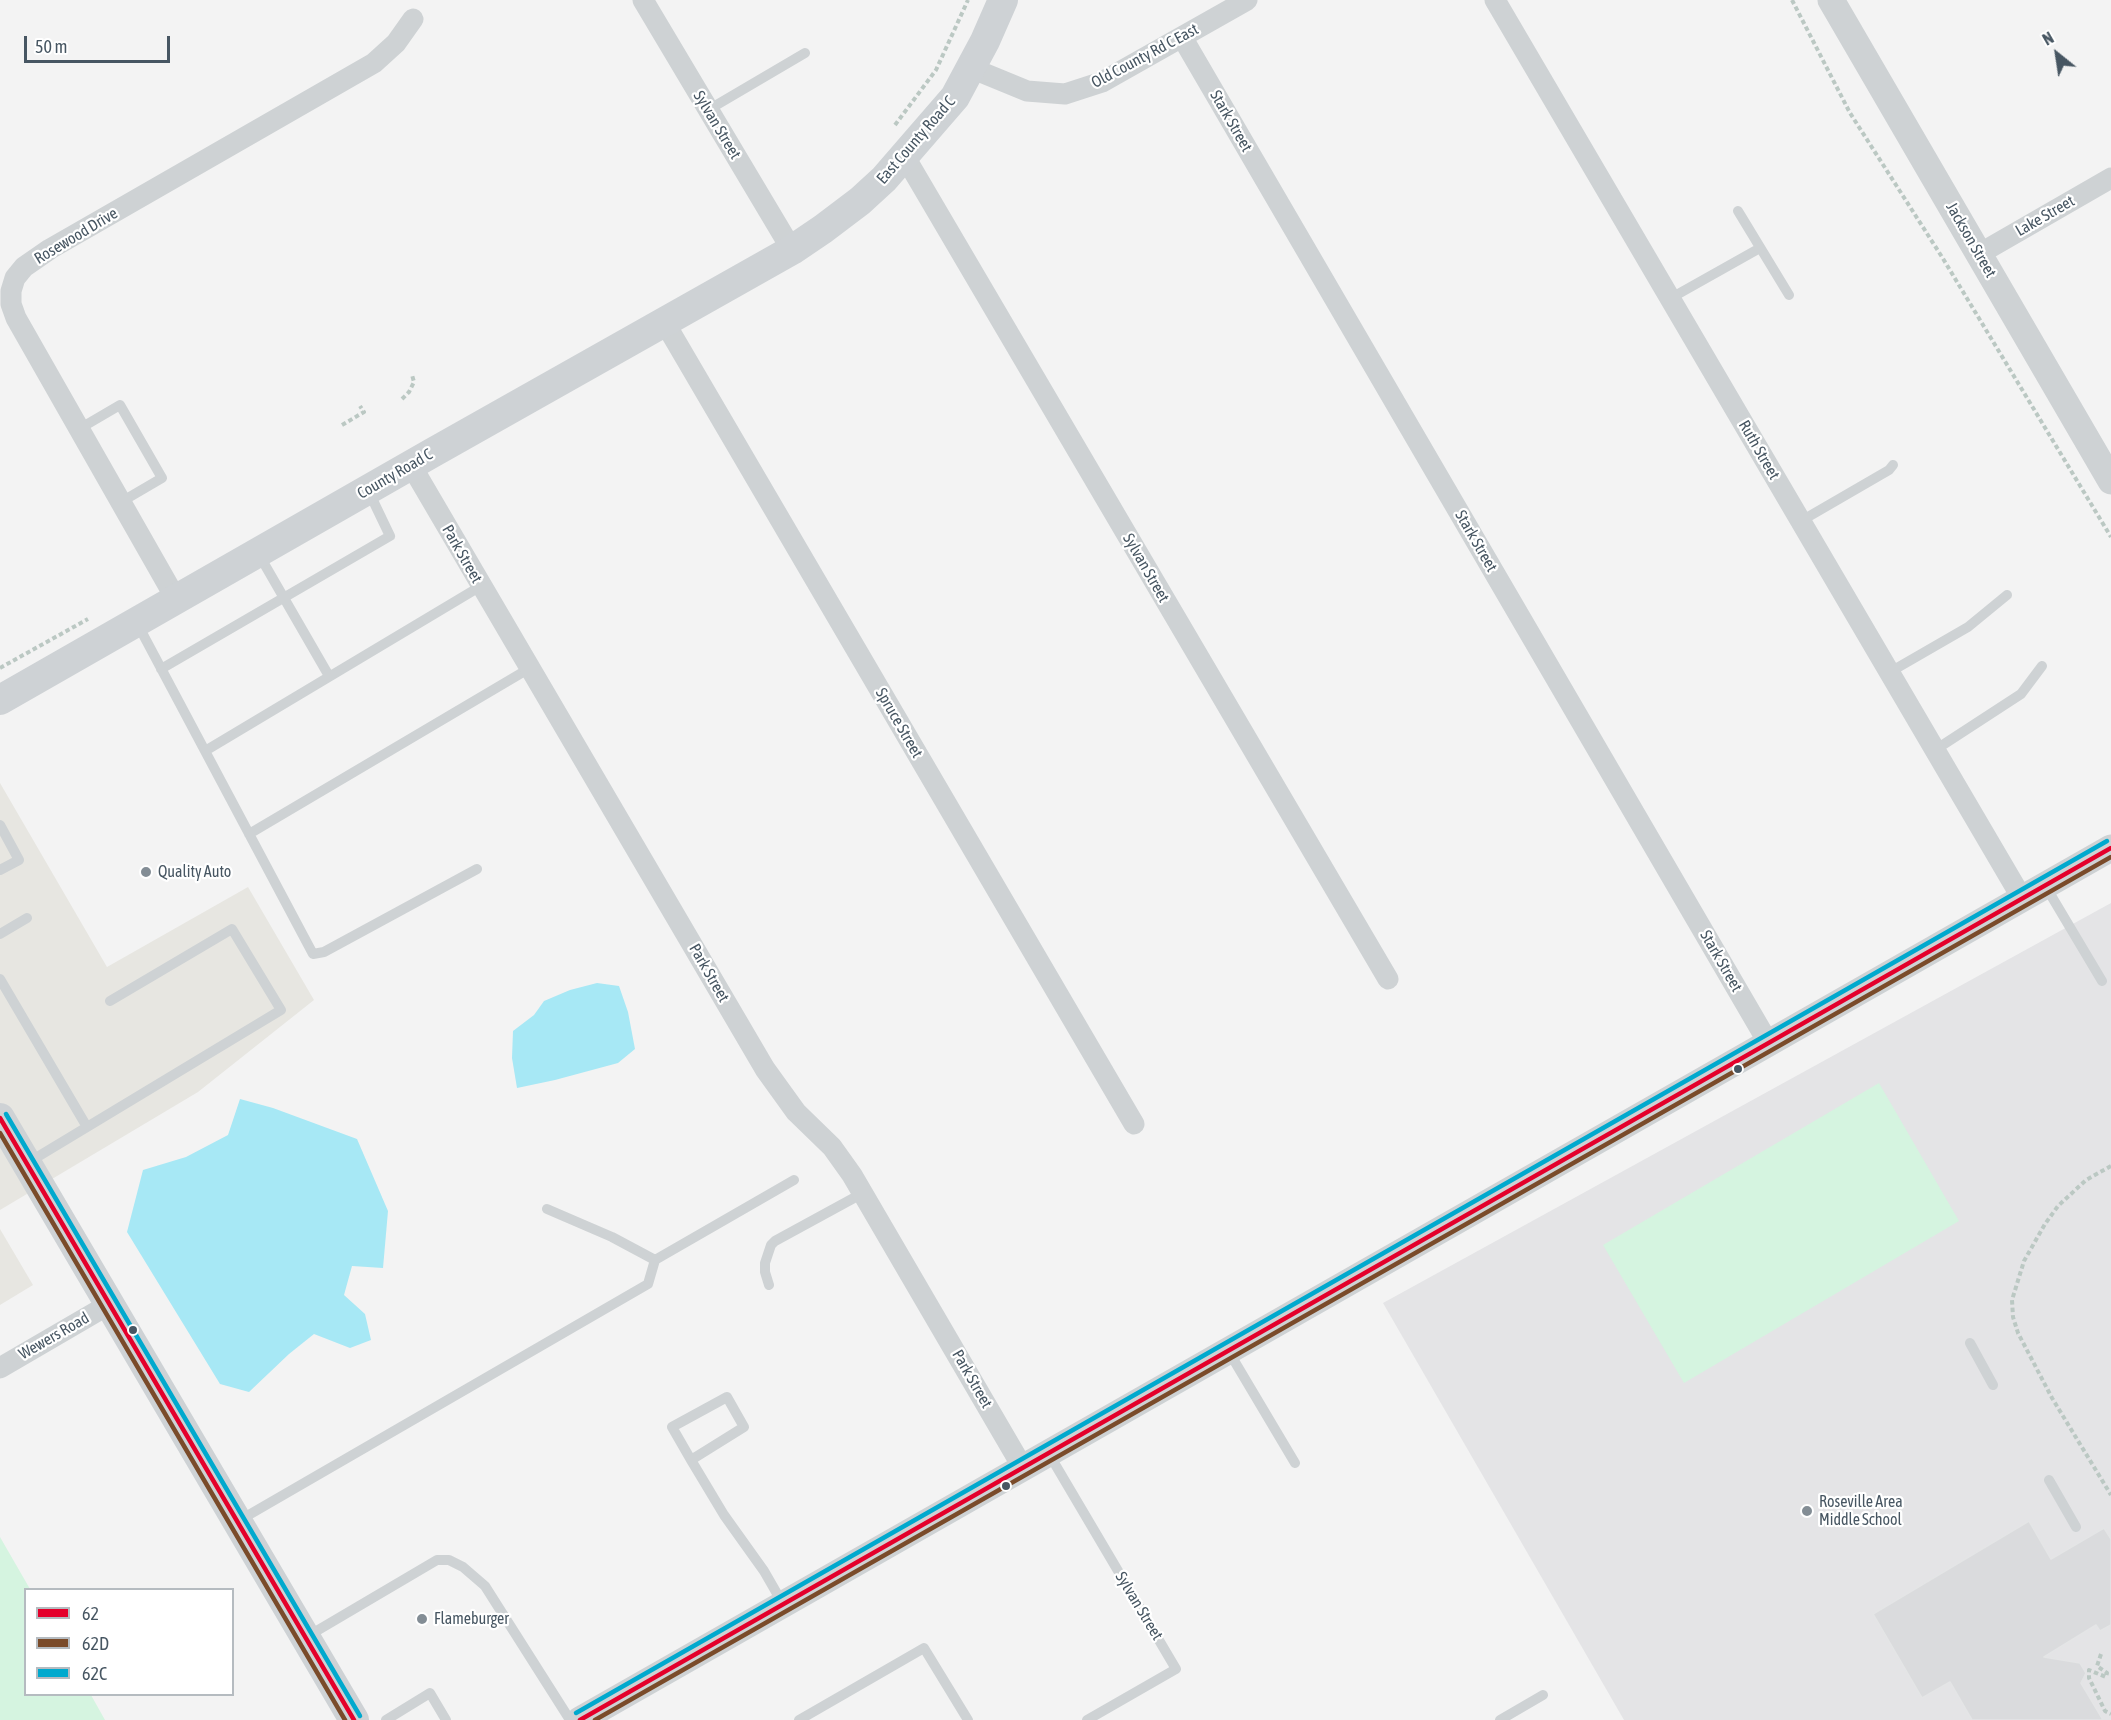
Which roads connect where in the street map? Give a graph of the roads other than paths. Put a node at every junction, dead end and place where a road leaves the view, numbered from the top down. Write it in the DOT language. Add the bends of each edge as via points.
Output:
graph roads {
  1 [pos="643,0"];
  2 [pos="1003,0"];
  3 [pos="1247,0"];
  4 [pos="1495,0"];
  5 [pos="1831,0"];
  6 [pos="413,19"];
  7 [pos="1182,37"];
  8 [pos="805,53"];
  9 [pos="971,68"];
  10 [pos="708,110"];
  11 [pos="897,144"];
  12 [pos="2111,178"];
  13 [pos="1738,211"];
  14 [pos="1760,248"];
  15 [pos="792,250"];
  16 [pos="1979,254"];
  17 [pos="1789,295"];
  18 [pos="1671,298"];
  19 [pos="665,323"];
  20 [pos="79,429"];
  21 [pos="411,465"];
  22 [pos="1893,465"];
  23 [pos="2111,481"];
  24 [pos="368,490"];
  25 [pos="121,502"];
  26 [pos="1801,521"];
  27 [pos="258,553"];
  28 [pos="481,586"];
  29 [pos="2007,595"];
  30 [pos="284,597"];
  31 [pos="176,599"];
  32 [pos="136,622"];
  33 [pos="2042,666"];
  34 [pos="530,668"];
  35 [pos="161,669"];
  36 [pos="1890,672"];
  37 [pos="329,676"];
  38 [pos="0,700"];
  39 [pos="1935,750"];
  40 [pos="205,751"];
  41 [pos="0,825"];
  42 [pos="249,834"];
  43 [pos="2111,849"];
  44 [pos="477,869"];
  45 [pos="0,870"];
  46 [pos="2035,893"];
  47 [pos="27,918"];
  48 [pos="0,934"];
  49 [pos="0,979"];
  50 [pos="1388,979"];
  51 [pos="2103,981"];
  52 [pos="110,1001"];
  53 [pos="1769,1044"];
  54 [pos="0,1118"];
  55 [pos="1134,1124"];
  56 [pos="87,1127"];
  57 [pos="26,1163"];
  58 [pos="794,1180"];
  59 [pos="863,1193"];
  60 [pos="547,1209"];
  61 [pos="655,1260"];
  62 [pos="769,1285"];
  63 [pos="108,1305"];
  64 [pos="1970,1343"];
  65 [pos="1229,1351"];
  66 [pos="0,1368"];
  67 [pos="1993,1385"];
  68 [pos="1048,1454"];
  69 [pos="691,1460"];
  70 [pos="1295,1463"];
  71 [pos="1023,1468"];
  72 [pos="2049,1480"];
  73 [pos="237,1522"];
  74 [pos="2076,1527"];
  75 [pos="783,1604"];
  76 [pos="305,1638"];
  77 [pos="1543,1695"];
  78 [pos="354,1720"];
  79 [pos="386,1720"];
  80 [pos="446,1720"];
  81 [pos="570,1720"];
  82 [pos="580,1720"];
  83 [pos="799,1720"];
  84 [pos="968,1720"];
  85 [pos="1087,1720"];
  86 [pos="1500,1720"];
  1 -- 10 [label="street, Sylvan Street"];
  2 -- 9 [label="main road, East County Road C"];
  3 -- 7 [label="street, Old County Rd C East"];
  4 -- 18 [label="street, Ruth Street"];
  5 -- 16 [label="street, Jackson Street"];
  6 -- 20 [label="street, Rosewood Drive" via="396,43 374,63 50,249 15,278 11,291 13,311"];
  7 -- 9 [label="street, Old County Rd C East" via="1102,82 1065,94 1028,92"];
  7 -- 53 [label="street, Stark Street"];
  8 -- 10 [label="lane"];
  9 -- 11 [label="main road, East County Road C" via="955,97"];
  10 -- 15 [label="street, Sylvan Street"];
  11 -- 15 [label="main road, East County Road C" via="860,201"];
  11 -- 50 [label="street, Sylvan Street"];
  12 -- 16 [label="street, Lake Street"];
  13 -- 14 [label="lane"];
  14 -- 17 [label="lane"];
  14 -- 18 [label="lane"];
  15 -- 19 [label="main road, County Road C"];
  16 -- 23 [label="street, Jackson Street"];
  18 -- 26 [label="street, Ruth Street"];
  19 -- 21 [label="main road, County Road C"];
  19 -- 55 [label="street, Spruce Street"];
  20 -- 25 [label="street, Rosewood Drive"];
  20 -- 25 [label="lane" via="120,405 162,478"];
  21 -- 24 [label="main road, County Road C"];
  21 -- 28 [label="street, Park Street"];
  22 -- 26 [label="lane"];
  24 -- 27 [label="main road, County Road C"];
  24 -- 30 [label="lane" via="390,536"];
  25 -- 31 [label="street, Rosewood Drive"];
  26 -- 36 [label="street, Ruth Street"];
  27 -- 30 [label="lane"];
  27 -- 31 [label="main road, County Road C"];
  28 -- 34 [label="street, Park Street"];
  28 -- 37 [label="lane"];
  29 -- 36 [label="lane" via="1968,627"];
  30 -- 35 [label="lane"];
  30 -- 37 [label="lane"];
  31 -- 32 [label="main road, County Road C"];
  32 -- 35 [label="lane"];
  32 -- 38 [label="main road, County Road C"];
  33 -- 39 [label="lane" via="2021,694"];
  34 -- 42 [label="lane"];
  34 -- 59 [label="street, Park Street" via="765,1069 796,1112 832,1147"];
  35 -- 40 [label="lane"];
  36 -- 39 [label="street, Ruth Street"];
  37 -- 40 [label="lane"];
  39 -- 46 [label="street, Ruth Street"];
  40 -- 42 [label="lane"];
  41 -- 45 [label="lane" via="19,860"];
  42 -- 44 [label="lane" via="314,954"];
  43 -- 46 [label="street"];
  46 -- 51 [label="lane"];
  46 -- 53 [label="street"];
  47 -- 48 [label="lane"];
  49 -- 56 [label="lane"];
  52 -- 56 [label="lane" via="232,928 281,1010"];
  53 -- 65 [label="street"];
  54 -- 57 [label="main road"];
  56 -- 57 [label="lane"];
  57 -- 63 [label="main road"];
  58 -- 61 [label="lane"];
  59 -- 62 [label="lane" via="775,1241 765,1263"];
  59 -- 71 [label="street, Park Street"];
  60 -- 61 [label="lane"];
  61 -- 73 [label="lane" via="648,1284"];
  63 -- 66 [label="street, Wewers Road"];
  63 -- 73 [label="main road"];
  64 -- 67 [label="lane"];
  65 -- 68 [label="street"];
  65 -- 70 [label="lane"];
  68 -- 71 [label="street"];
  68 -- 85 [label="lane, Sylvan Street" via="1176,1669"];
  69 -- 69 [label="lane" via="672,1426 727,1397 744,1427"];
  69 -- 75 [label="lane"];
  71 -- 75 [label="street"];
  72 -- 74 [label="lane"];
  73 -- 76 [label="main road"];
  75 -- 82 [label="street"];
  76 -- 78 [label="main road"];
  76 -- 81 [label="lane" via="437,1560 449,1560 485,1586"];
  77 -- 86 [label="lane"];
  79 -- 80 [label="lane" via="430,1693"];
  83 -- 84 [label="lane" via="924,1648"];
}
